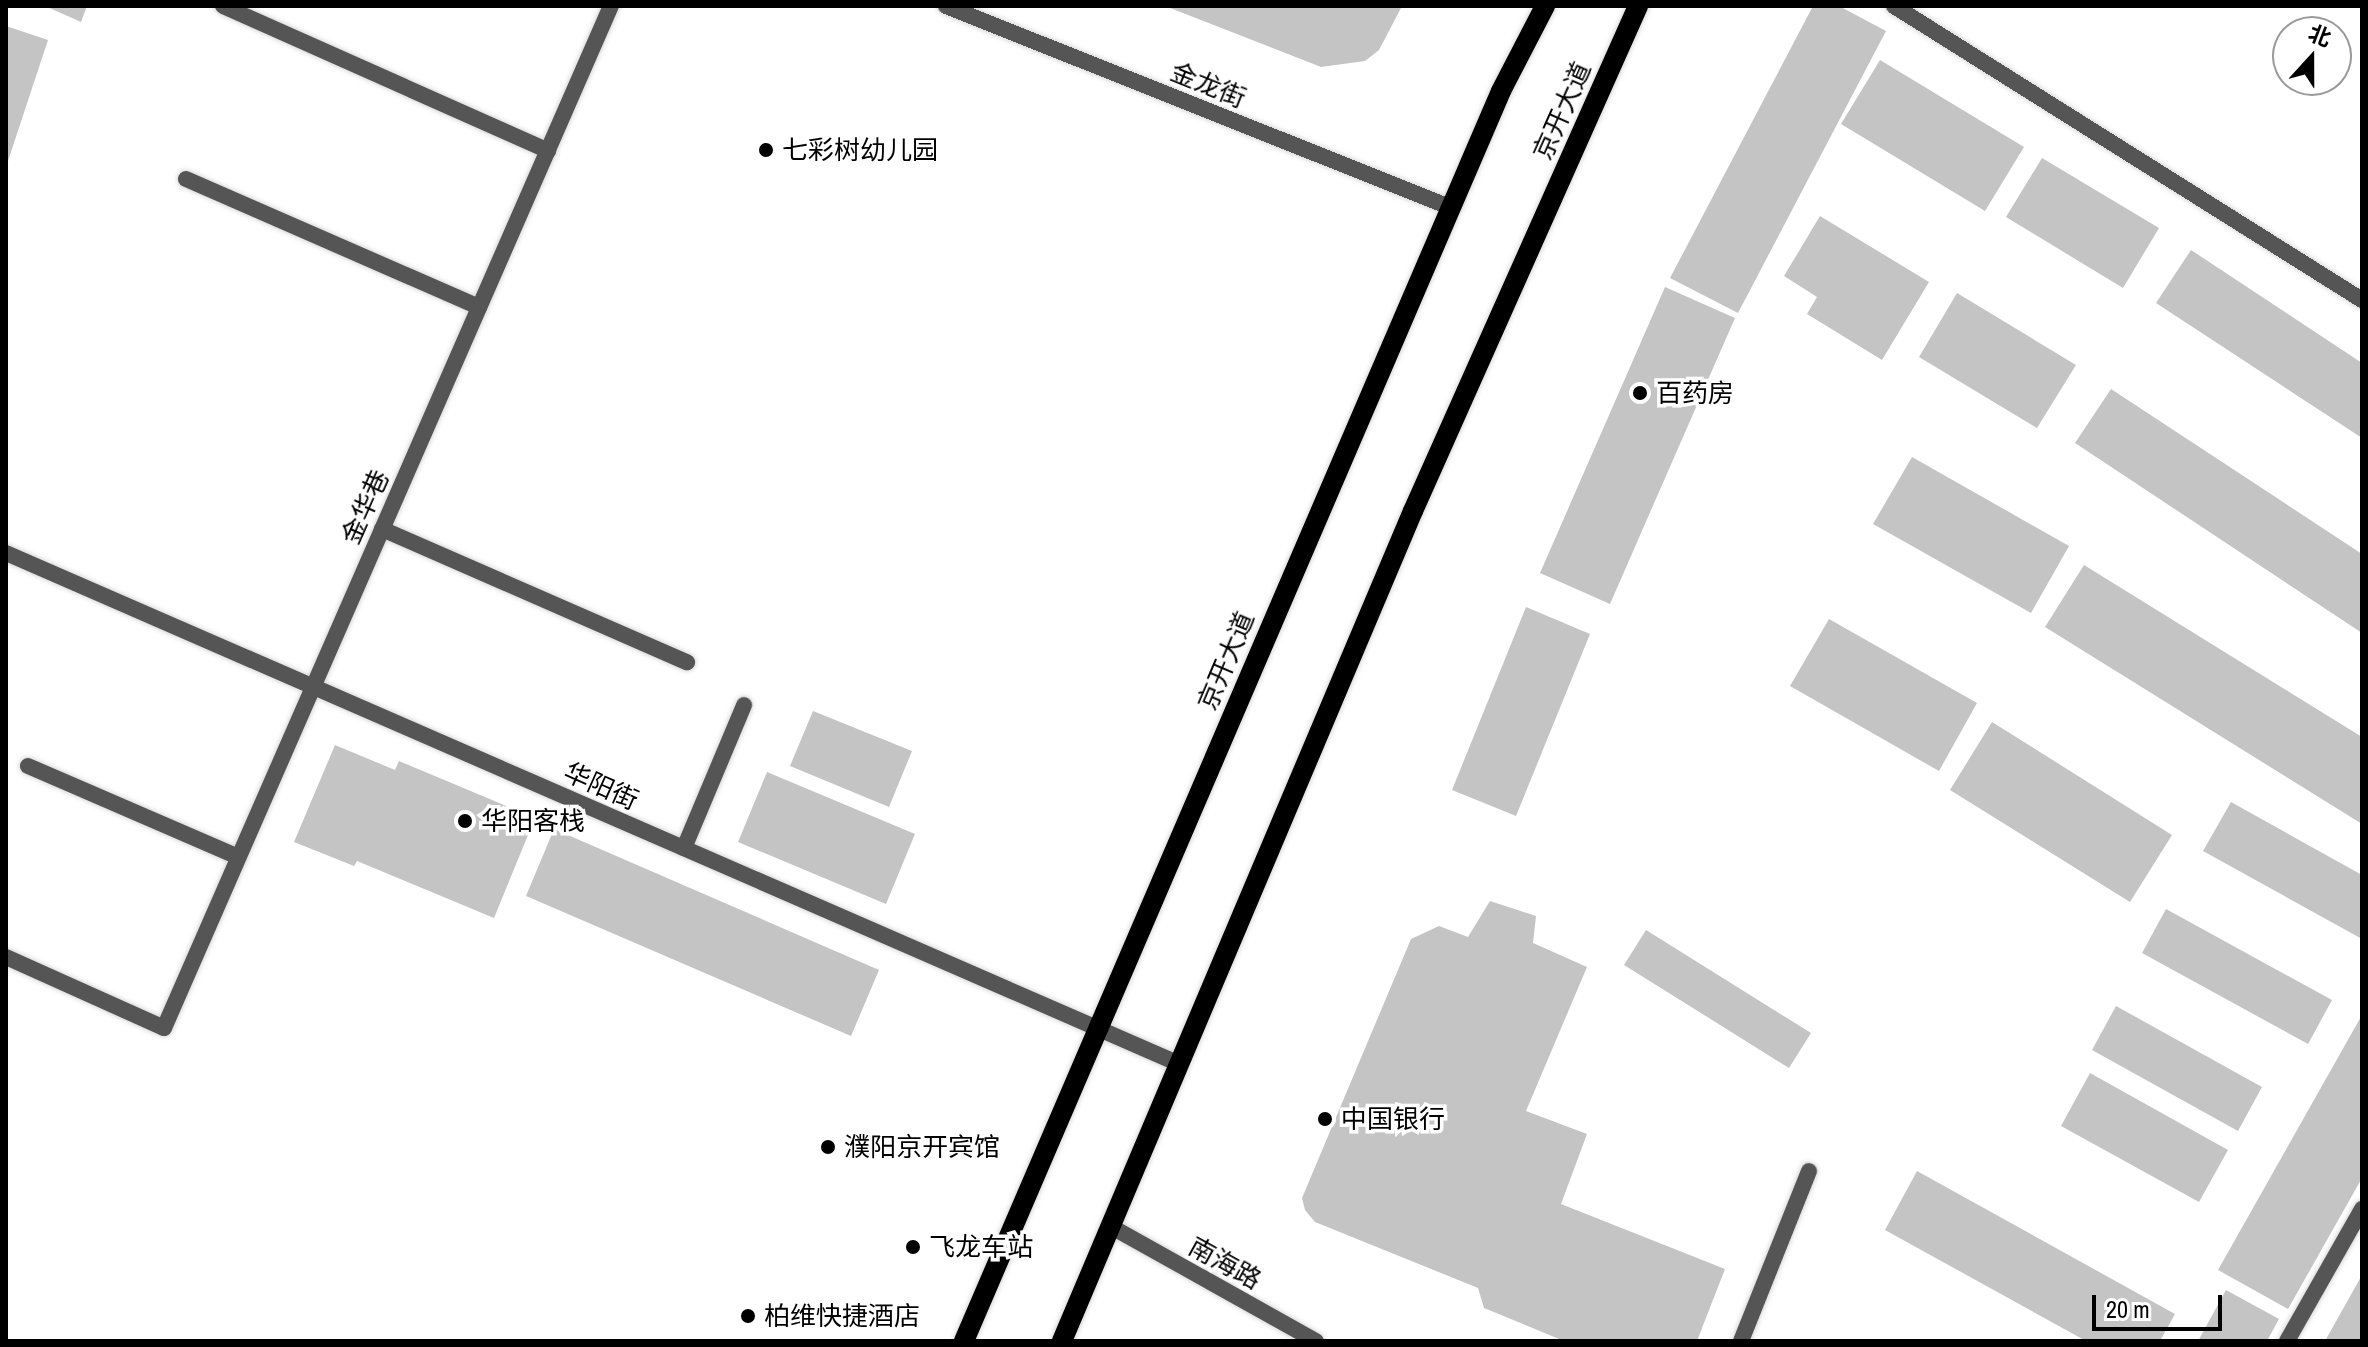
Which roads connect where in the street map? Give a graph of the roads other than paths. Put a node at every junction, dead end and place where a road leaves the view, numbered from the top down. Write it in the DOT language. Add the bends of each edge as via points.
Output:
graph roads {
  1 [pos="223,6"];
  2 [pos="611,6"];
  3 [pos="946,6"];
  4 [pos="1545,6"];
  5 [pos="1638,6"];
  6 [pos="1894,6"];
  7 [pos="548,151"];
  8 [pos="186,179"];
  9 [pos="1452,208"];
  10 [pos="2362,300"];
  11 [pos="479,307"];
  12 [pos="382,529"];
  13 [pos="6,553"];
  14 [pos="687,662"];
  15 [pos="313,687"];
  16 [pos="744,705"];
  17 [pos="28,766"];
  18 [pos="684,848"];
  19 [pos="238,857"];
  20 [pos="6,957"];
  21 [pos="1095,1028"];
  22 [pos="1177,1063"];
  23 [pos="1809,1171"];
  24 [pos="2362,1209"];
  25 [pos="1110,1226"];
  26 [pos="964,1341"];
  27 [pos="1062,1341"];
  28 [pos="1316,1341"];
  29 [pos="1741,1341"];
  30 [pos="2287,1341"];
  1 -- 7 [label="street"];
  2 -- 7 [label="street, 金华巷"];
  3 -- 9 [label="street, 金龙街"];
  4 -- 9 [label="main road, 京开大道" via="1501,91"];
  5 -- 22 [label="main road, 京开大道" via="1413,511"];
  6 -- 10 [label="street"];
  7 -- 11 [label="street, 金华巷"];
  8 -- 11 [label="street"];
  9 -- 21 [label="main road, 京开大道"];
  11 -- 12 [label="street, 金华巷"];
  12 -- 14 [label="street"];
  12 -- 15 [label="street, 金华巷"];
  13 -- 15 [label="street, 华阳街"];
  15 -- 18 [label="street, 华阳街"];
  15 -- 19 [label="street, 金华巷"];
  16 -- 18 [label="street"];
  17 -- 19 [label="street"];
  18 -- 21 [label="street, 华阳街"];
  19 -- 20 [label="street, 金华巷" via="164,1028"];
  21 -- 22 [label="street, 华阳街"];
  21 -- 26 [label="main road, 京开大道"];
  22 -- 25 [label="main road, 京开大道"];
  23 -- 29 [label="street"];
  24 -- 30 [label="street"];
  25 -- 27 [label="main road, 京开大道"];
  25 -- 28 [label="street, 南海路"];
}
